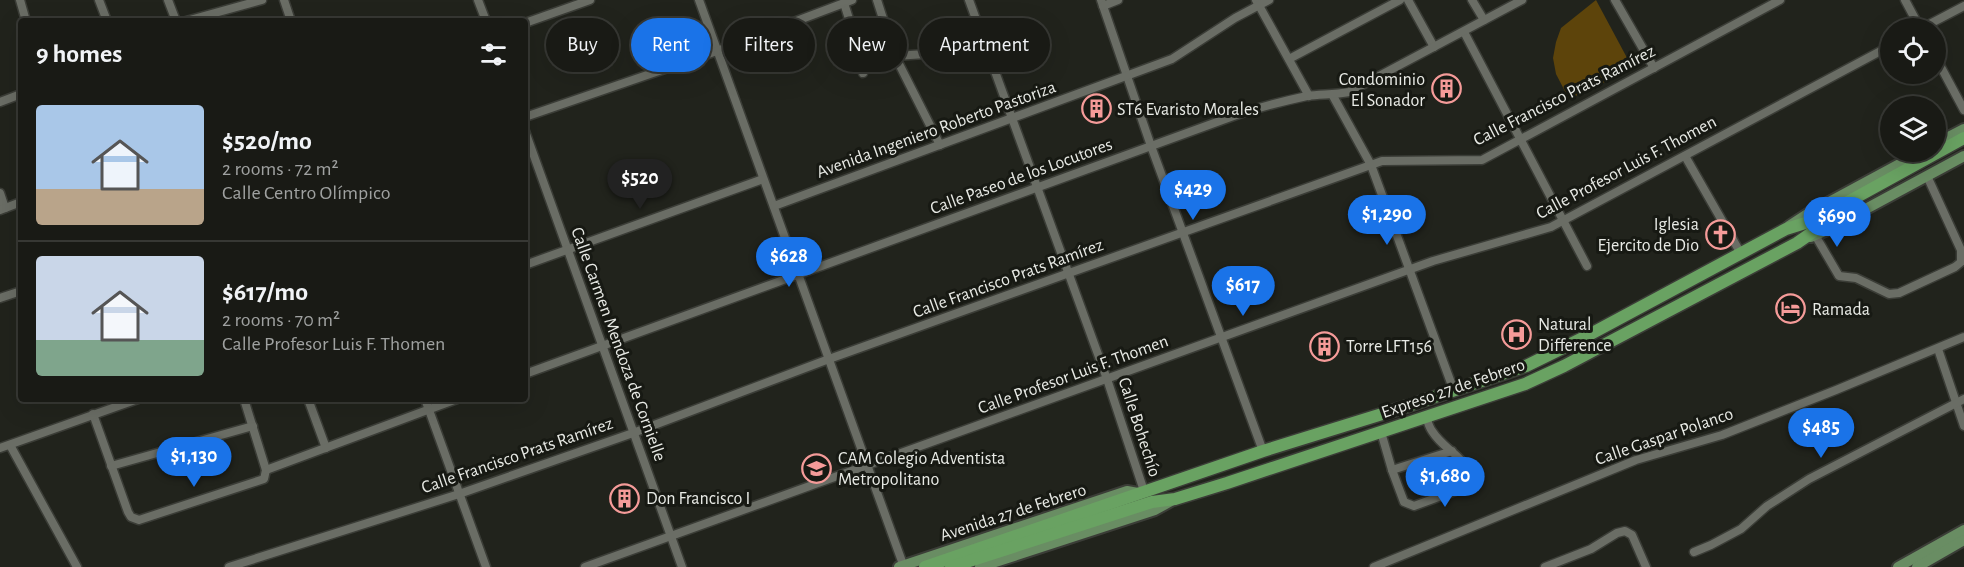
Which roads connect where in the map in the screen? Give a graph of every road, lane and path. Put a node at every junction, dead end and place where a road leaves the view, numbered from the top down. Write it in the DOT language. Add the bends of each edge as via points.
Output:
graph roads {
  1 [pos="20,0"];
  2 [pos="99,0"];
  3 [pos="168,0"];
  4 [pos="262,0"];
  5 [pos="284,0"];
  6 [pos="478,0"];
  7 [pos="590,0"];
  8 [pos="699,0"];
  9 [pos="877,0"];
  10 [pos="969,0"];
  11 [pos="1118,0"];
  12 [pos="1269,0"];
  13 [pos="1400,0"];
  14 [pos="1408,0"];
  15 [pos="1472,0"];
  16 [pos="1522,0"];
  17 [pos="1616,0"];
  18 [pos="1780,0"];
  19 [pos="1905,0"];
  20 [pos="848,1"];
  21 [pos="1102,3"];
  22 [pos="1258,3"];
  23 [pos="1964,6"];
  24 [pos="25,18"];
  25 [pos="106,18"];
  26 [pos="175,18"];
  27 [pos="197,18"];
  28 [pos="290,18"];
  29 [pos="485,18"];
  30 [pos="883,18"];
  31 [pos="975,18"];
  32 [pos="1915,18"];
  33 [pos="1941,18"];
  34 [pos="1484,20"];
  35 [pos="528,22"];
  36 [pos="1464,32"];
  37 [pos="1434,47"];
  38 [pos="717,51"];
  39 [pos="1880,51"];
  40 [pos="1289,59"];
  41 [pos="1654,68"];
  42 [pos="903,72"];
  43 [pos="996,72"];
  44 [pos="863,73"];
  45 [pos="1128,76"];
  46 [pos="1946,76"];
  47 [pos="18,95"];
  48 [pos="1309,96"];
  49 [pos="1333,96"];
  50 [pos="0,102"];
  51 [pos="1964,110"];
  52 [pos="528,116"];
  53 [pos="1014,119"];
  54 [pos="1964,129"];
  55 [pos="1946,138"];
  56 [pos="1964,138"];
  57 [pos="1521,139"];
  58 [pos="528,140"];
  59 [pos="940,145"];
  60 [pos="1151,146"];
  61 [pos="1964,146"];
  62 [pos="1685,156"];
  63 [pos="1964,156"];
  64 [pos="1903,162"];
  65 [pos="1371,165"];
  66 [pos="1927,176"];
  67 [pos="763,179"];
  68 [pos="1036,187"];
  69 [pos="0,193"];
  70 [pos="18,203"];
  71 [pos="774,206"];
  72 [pos="2,209"];
  73 [pos="1563,221"];
  74 [pos="1786,229"];
  75 [pos="1184,232"];
  76 [pos="1815,235"];
  77 [pos="1797,243"];
  78 [pos="567,250"];
  79 [pos="1740,252"];
  80 [pos="528,264"];
  81 [pos="1587,266"];
  82 [pos="1410,269"];
  83 [pos="1069,274"];
  84 [pos="798,275"];
  85 [pos="18,292"];
  86 [pos="0,298"];
  87 [pos="1964,337"];
  88 [pos="1222,338"];
  89 [pos="603,346"];
  90 [pos="1938,349"];
  91 [pos="828,359"];
  92 [pos="528,373"];
  93 [pos="1107,379"];
  94 [pos="1454,391"];
  95 [pos="1960,401"];
  96 [pos="129,402"];
  97 [pos="245,402"];
  98 [pos="309,402"];
  99 [pos="426,402"];
  100 [pos="449,402"];
  101 [pos="429,409"];
  102 [pos="93,414"];
  103 [pos="1426,417"];
  104 [pos="253,426"];
  105 [pos="1964,426"];
  106 [pos="1381,432"];
  107 [pos="633,433"];
  108 [pos="10,445"];
  109 [pos="0,448"];
  110 [pos="326,448"];
  111 [pos="1263,451"];
  112 [pos="1452,451"];
  113 [pos="867,464"];
  114 [pos="111,466"];
  115 [pos="266,470"];
  116 [pos="1392,470"];
  117 [pos="1141,492"];
  118 [pos="459,494"];
  119 [pos="1175,499"];
  120 [pos="1964,530"];
  121 [pos="671,537"];
  122 [pos="1964,540"];
  123 [pos="1694,552"];
  124 [pos="950,563"];
  125 [pos="902,566"];
  126 [pos="77,567"];
  127 [pos="229,567"];
  128 [pos="486,567"];
  129 [pos="585,567"];
  130 [pos="682,567"];
  131 [pos="925,567"];
  132 [pos="981,567"];
  133 [pos="1374,567"];
  134 [pos="1545,567"];
  135 [pos="1646,567"];
  136 [pos="1898,567"];
  137 [pos="1917,567"];
  1 -- 24 [label="street"];
  2 -- 25 [label="street"];
  3 -- 26 [label="street"];
  4 -- 27 [label="street"];
  5 -- 28 [label="street"];
  6 -- 29 [label="street"];
  7 -- 35 [label="street"];
  8 -- 38 [label="street"];
  9 -- 30 [label="street"];
  10 -- 31 [label="street, Calle Bohechío"];
  11 -- 21 [label="street"];
  12 -- 22 [label="street, Avenida Ingeniero Roberto Pastoriza"];
  13 -- 40 [label="street"];
  14 -- 37 [label="street"];
  15 -- 34 [label="street"];
  16 -- 34 [label="street, Calle Paseo de los Locutores"];
  17 -- 41 [label="street"];
  18 -- 41 [label="street, Calle Francisco Prats Ramírez"];
  19 -- 32 [label="street"];
  20 -- 38 [label="street"];
  20 -- 44 [label="street"];
  21 -- 45 [label="street"];
  22 -- 40 [label="street"];
  22 -- 45 [label="street, Avenida Ingeniero Roberto Pastoriza" via="1178,56"];
  23 -- 33 [label="street"];
  34 -- 36 [label="street, Calle Paseo de los Locutores"];
  36 -- 37 [label="street, Calle Paseo de los Locutores"];
  36 -- 57 [label="street"];
  37 -- 49 [label="street, Calle Paseo de los Locutores" via="1359,87"];
  38 -- 52 [label="street"];
  38 -- 67 [label="street"];
  39 -- 62 [label="street, Calle Profesor Luis F. Thomen"];
  40 -- 48 [label="street"];
  41 -- 57 [label="street, Calle Francisco Prats Ramírez"];
  42 -- 59 [label="street"];
  43 -- 53 [label="street, Calle Bohechío"];
  45 -- 53 [label="street, Avenida Ingeniero Roberto Pastoriza"];
  45 -- 60 [label="street"];
  46 -- 51 [label="street"];
  47 -- 50 [label="street"];
  48 -- 49 [label="street, Calle Paseo de los Locutores"];
  48 -- 60 [label="street, Calle Paseo de los Locutores" via="1261,106"];
  49 -- 65 [label="street"];
  53 -- 59 [label="street, Avenida Ingeniero Roberto Pastoriza"];
  53 -- 68 [label="street, Calle Bohechío"];
  54 -- 55 [label="main road"];
  56 -- 74 [label="highway, Expreso 27 de Febrero" via="1815,220"];
  57 -- 65 [label="street, Calle Francisco Prats Ramírez" via="1482,160 1382,161"];
  57 -- 73 [label="street"];
  58 -- 78 [label="street, Calle Carmen Mendoza de Cornielle"];
  59 -- 71 [label="street, Avenida Ingeniero Roberto Pastoriza"];
  60 -- 68 [label="street, Calle Paseo de los Locutores"];
  60 -- 75 [label="street"];
  61 -- 77 [label="highway, Expreso 27 de Febrero" via="1820,225"];
  62 -- 73 [label="street, Calle Profesor Luis F. Thomen"];
  62 -- 79 [label="street"];
  63 -- 66 [label="main road"];
  64 -- 74 [label="main road"];
  65 -- 75 [label="street, Calle Francisco Prats Ramírez"];
  65 -- 82 [label="street"];
  66 -- 76 [label="main road"];
  66 -- 76 [label="street" via="1961,250 1961,262 1955,267 1889,294 1856,278 1839,276"];
  67 -- 71 [label="street"];
  67 -- 78 [label="street"];
  68 -- 83 [label="street, Calle Bohechío"];
  68 -- 84 [label="street, Calle Paseo de los Locutores"];
  69 -- 72 [label="street"];
  70 -- 72 [label="street"];
  71 -- 84 [label="street"];
  73 -- 81 [label="street"];
  73 -- 82 [label="street, Calle Profesor Luis F. Thomen" via="1542,231"];
  74 -- 79 [label="highway, Expreso 27 de Febrero"];
  75 -- 83 [label="street, Calle Francisco Prats Ramírez"];
  75 -- 88 [label="street"];
  76 -- 77 [label="main road"];
  77 -- 103 [label="highway, Expreso 27 de Febrero" via="1564,366 1525,384"];
  78 -- 80 [label="street"];
  78 -- 89 [label="street, Calle Carmen Mendoza de Cornielle"];
  79 -- 94 [label="highway, Expreso 27 de Febrero" via="1585,338 1526,366"];
  82 -- 88 [label="street, Calle Profesor Luis F. Thomen"];
  82 -- 94 [label="street"];
  83 -- 91 [label="street, Calle Francisco Prats Ramírez"];
  83 -- 93 [label="street, Calle Bohechío"];
  84 -- 89 [label="street, Calle Paseo de los Locutores"];
  84 -- 91 [label="street"];
  85 -- 86 [label="street"];
  87 -- 90 [label="street, Calle Gaspar Polanco"];
  88 -- 93 [label="street, Calle Profesor Luis F. Thomen"];
  88 -- 111 [label="street"];
  89 -- 92 [label="street, Calle Paseo de los Locutores"];
  89 -- 107 [label="street, Calle Carmen Mendoza de Cornielle"];
  90 -- 95 [label="street"];
  90 -- 133 [label="street, Calle Gaspar Polanco" via="1722,435 1636,460"];
  91 -- 107 [label="street, Calle Francisco Prats Ramírez"];
  91 -- 113 [label="street"];
  93 -- 113 [label="street, Calle Profesor Luis F. Thomen"];
  93 -- 117 [label="street, Calle Bohechío"];
  94 -- 111 [label="highway, Expreso 27 de Febrero"];
  95 -- 105 [label="street"];
  95 -- 123 [label="street" via="1809,479 1767,506 1741,529"];
  96 -- 102 [label="street"];
  97 -- 104 [label="street"];
  98 -- 110 [label="street"];
  99 -- 101 [label="street"];
  100 -- 101 [label="street"];
  101 -- 110 [label="street"];
  101 -- 118 [label="street"];
  102 -- 108 [label="street"];
  102 -- 114 [label="street"];
  103 -- 106 [label="highway, Expreso 27 de Febrero"];
  103 -- 112 [label="street" via="1432,431"];
  104 -- 114 [label="street"];
  104 -- 115 [label="street"];
  106 -- 116 [label="street"];
  106 -- 119 [label="highway, Expreso 27 de Febrero"];
  107 -- 118 [label="street, Calle Francisco Prats Ramírez"];
  107 -- 121 [label="street, Calle Carmen Mendoza de Cornielle"];
  108 -- 109 [label="street"];
  108 -- 126 [label="street"];
  110 -- 115 [label="street"];
  111 -- 117 [label="highway, Expreso 27 de Febrero"];
  112 -- 116 [label="street"];
  112 -- 116 [label="street" via="1467,468 1471,482 1414,506 1404,502"];
  113 -- 121 [label="street, Calle Profesor Luis F. Thomen"];
  113 -- 125 [label="street"];
  114 -- 115 [label="street" via="128,512 139,520 262,481"];
  117 -- 124 [label="highway, Expreso 27 de Febrero"];
  117 -- 125 [label="main road, Avenida 27 de Febrero" via="1127,492"];
  118 -- 127 [label="street, Calle Francisco Prats Ramírez"];
  118 -- 128 [label="street"];
  119 -- 124 [label="highway, Expreso 27 de Febrero" via="1152,502"];
  119 -- 132 [label="main road" via="1155,510"];
  120 -- 136 [label="main road"];
  121 -- 129 [label="street, Calle Profesor Luis F. Thomen"];
  121 -- 130 [label="street, Calle Carmen Mendoza de Cornielle"];
  122 -- 137 [label="main road"];
  124 -- 131 [label="highway"];
  134 -- 135 [label="street" via="1626,531 1632,535"];
}
